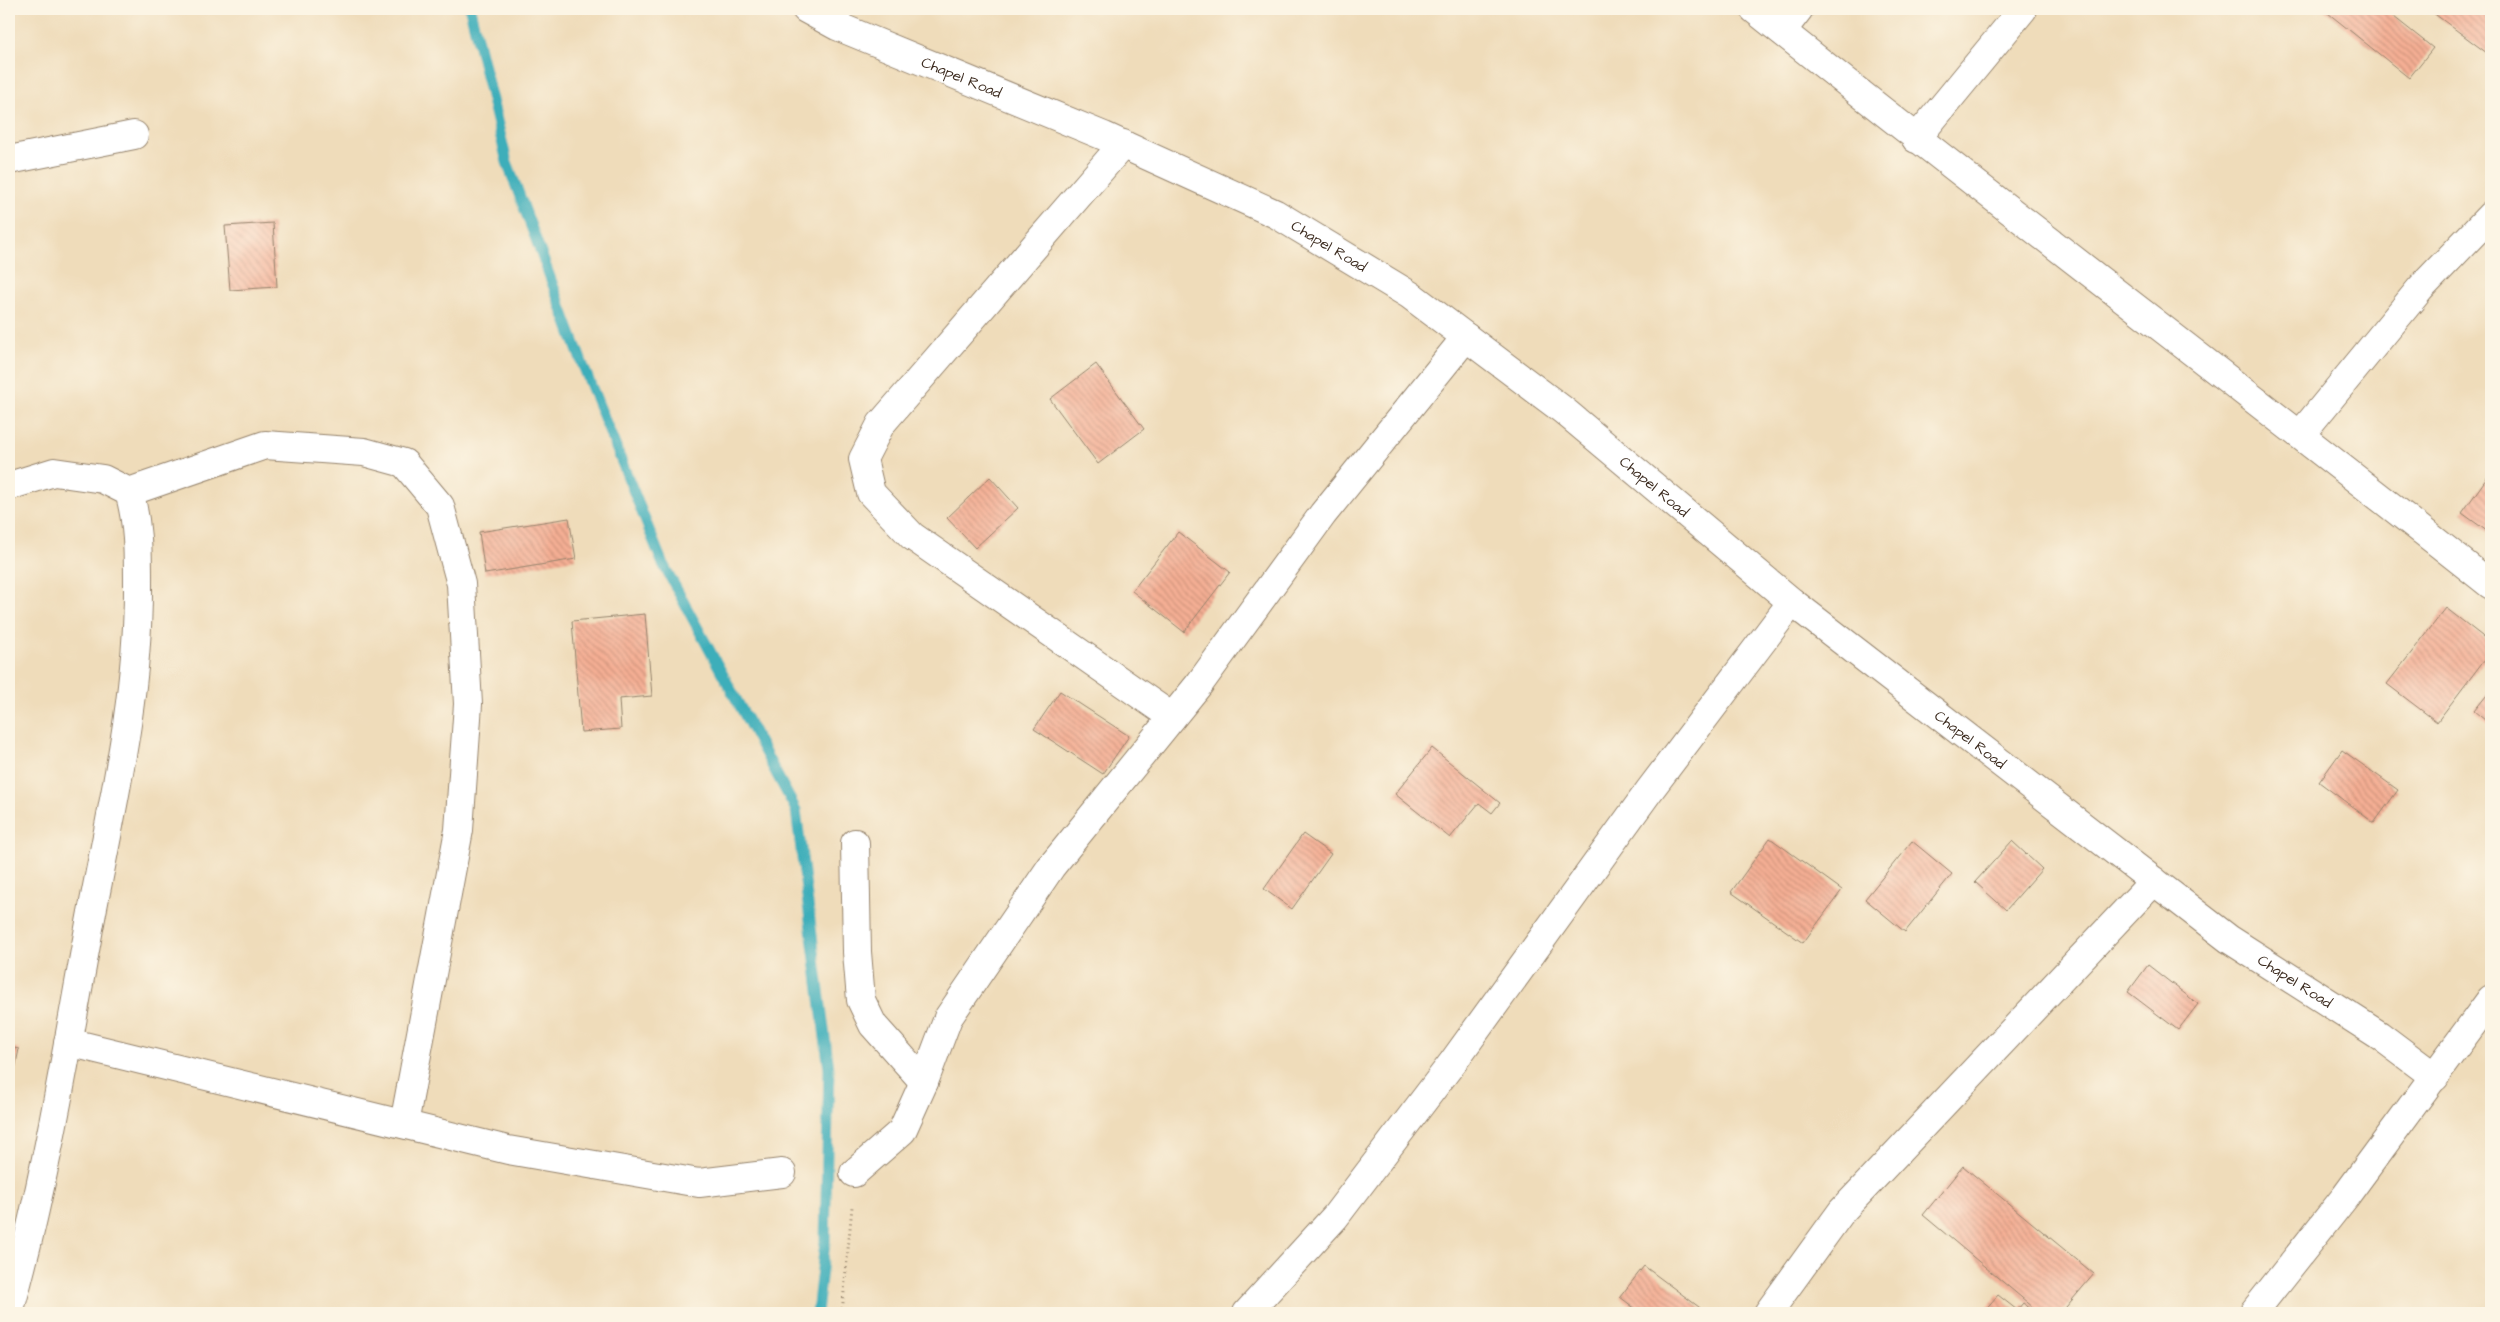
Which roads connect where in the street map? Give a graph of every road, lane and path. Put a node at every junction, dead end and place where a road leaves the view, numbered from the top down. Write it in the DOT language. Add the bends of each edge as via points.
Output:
graph roads {
  1 [pos="806,9"];
  2 [pos="1754,9"];
  3 [pos="1799,9"];
  4 [pos="2023,9"];
  5 [pos="843,17"];
  6 [pos="1782,31"];
  7 [pos="134,135"];
  8 [pos="1916,139"];
  9 [pos="1123,144"];
  10 [pos="9,160"];
  11 [pos="2491,215"];
  12 [pos="1466,337"];
  13 [pos="2300,435"];
  14 [pos="9,486"];
  15 [pos="129,492"];
  16 [pos="2491,585"];
  17 [pos="1792,602"];
  18 [pos="1172,717"];
  19 [pos="855,843"];
  20 [pos="2154,881"];
  21 [pos="2491,999"];
  22 [pos="68,1042"];
  23 [pos="2435,1077"];
  24 [pos="924,1082"];
  25 [pos="404,1124"];
  26 [pos="782,1173"];
  27 [pos="854,1174"];
  28 [pos="16,1262"];
  29 [pos="9,1313"];
  30 [pos="842,1313"];
  31 [pos="1247,1313"];
  32 [pos="1768,1313"];
  33 [pos="2254,1313"];
  1 -- 5 [label="street, Chapel Road"];
  2 -- 6 [label="street"];
  3 -- 6 [label="street"];
  4 -- 8 [label="street"];
  5 -- 9 [label="street, Chapel Road"];
  6 -- 8 [label="street"];
  7 -- 10 [label="street"];
  8 -- 13 [label="street"];
  9 -- 12 [label="street, Chapel Road" via="1276,214 1410,295"];
  9 -- 18 [label="street" via="881,424 863,459 871,493 912,536"];
  11 -- 13 [label="street" via="2420,289"];
  12 -- 17 [label="street, Chapel Road" via="1563,410"];
  12 -- 18 [label="street" via="1324,514"];
  13 -- 16 [label="street"];
  14 -- 15 [label="street" via="54,472 103,479"];
  15 -- 22 [label="street" via="136,515 138,629 128,722"];
  15 -- 25 [label="street" via="265,445 364,452 404,463 440,506 461,584 468,704 459,830"];
  17 -- 20 [label="street, Chapel Road"];
  17 -- 31 [label="street" via="1648,791 1453,1062 1335,1217"];
  18 -- 24 [label="street" via="1051,867 948,1018"];
  19 -- 24 [label="street" via="861,1000 873,1025"];
  20 -- 23 [label="street, Chapel Road" via="2229,939 2379,1035"];
  20 -- 32 [label="street" via="1842,1211"];
  21 -- 23 [label="street"];
  22 -- 25 [label="street"];
  22 -- 28 [label="street"];
  23 -- 33 [label="street"];
  24 -- 27 [label="street" via="902,1131"];
  25 -- 26 [label="street" via="508,1150 700,1184"];
  27 -- 30 [label="path"];
  28 -- 29 [label="street"];
}
